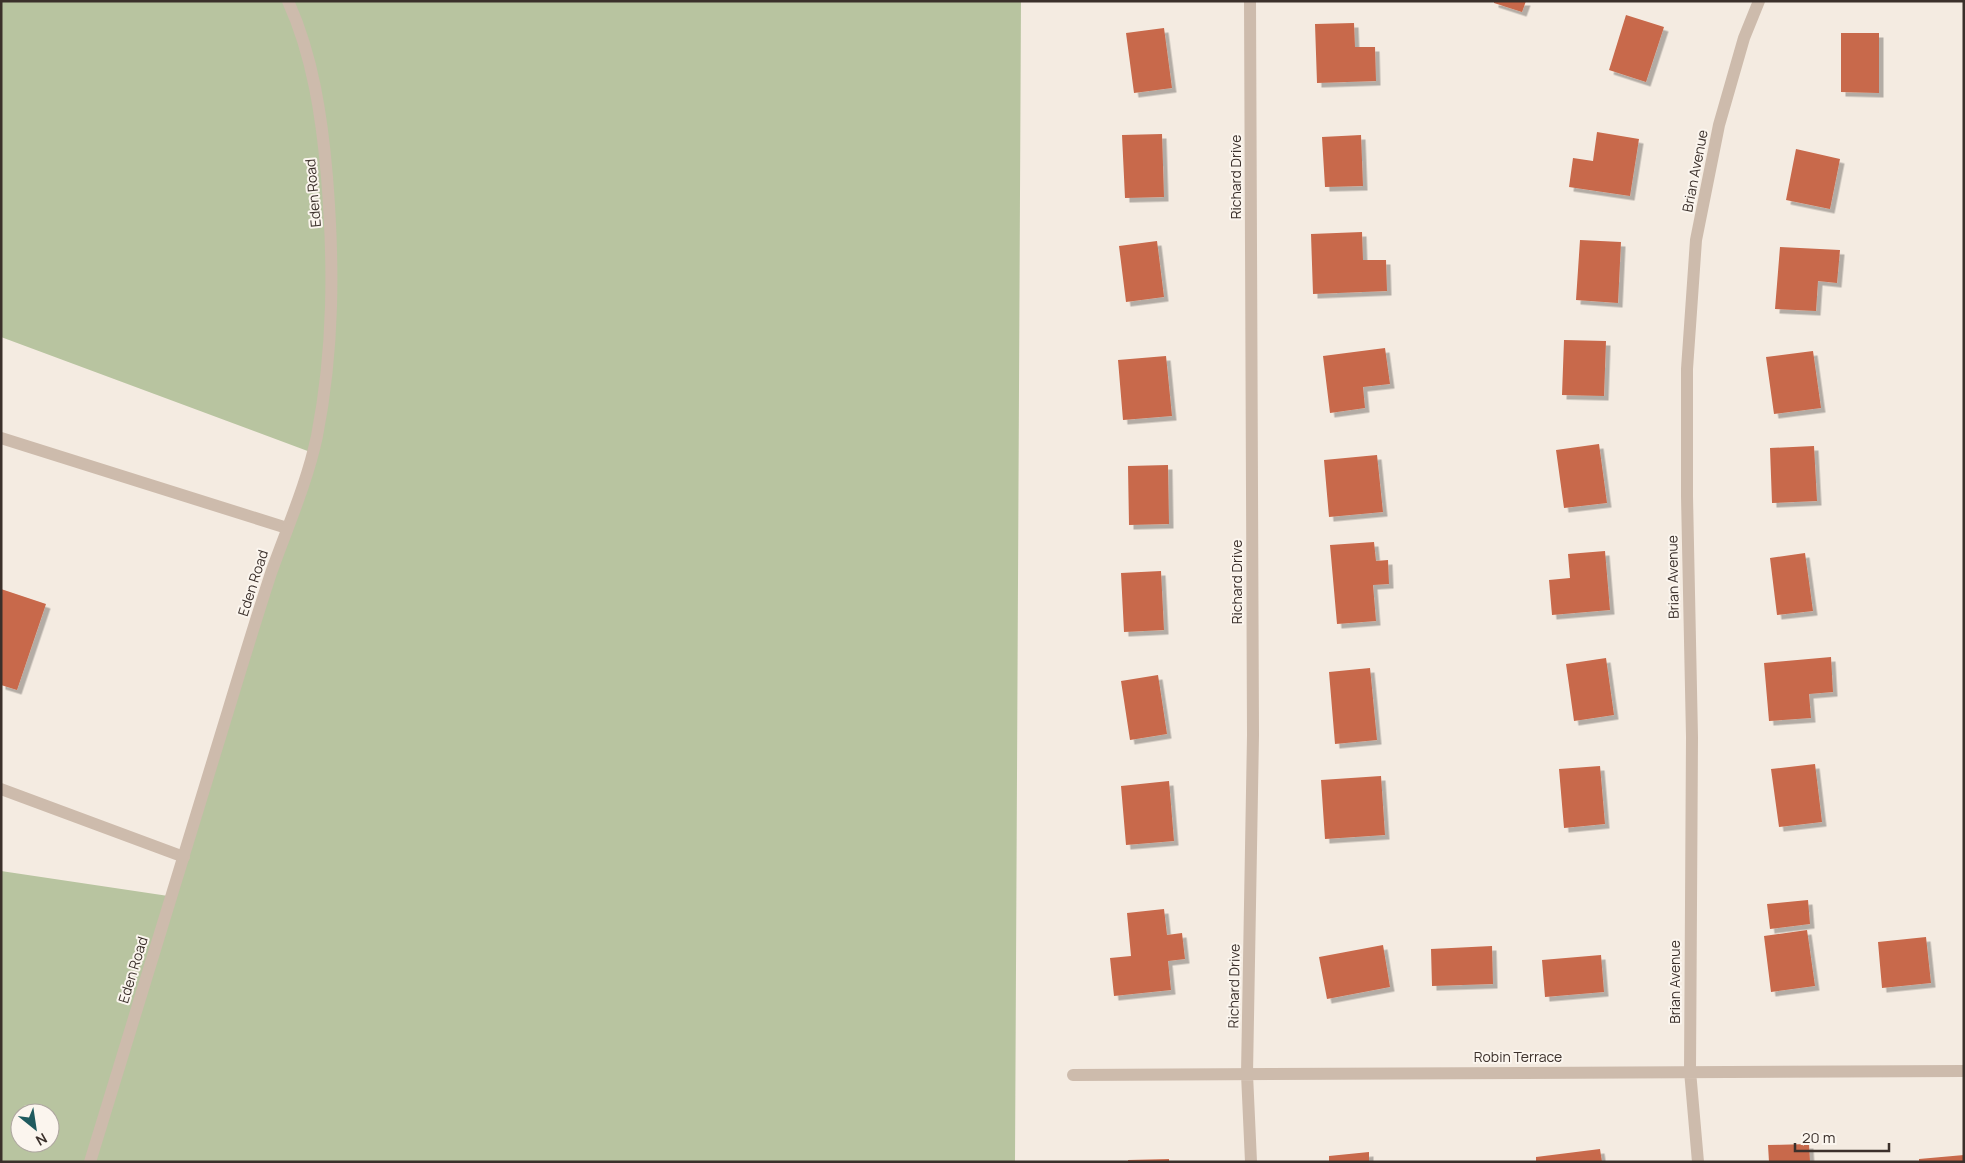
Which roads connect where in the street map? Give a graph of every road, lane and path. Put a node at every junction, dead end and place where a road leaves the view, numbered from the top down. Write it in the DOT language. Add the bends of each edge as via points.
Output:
graph roads {
  1 [pos="288,1"];
  2 [pos="1250,1"];
  3 [pos="1759,1"];
  4 [pos="1,438"];
  5 [pos="287,528"];
  6 [pos="1,789"];
  7 [pos="184,857"];
  8 [pos="1690,1071"];
  9 [pos="1964,1071"];
  10 [pos="1247,1074"];
  11 [pos="1073,1075"];
  12 [pos="90,1162"];
  13 [pos="1251,1162"];
  14 [pos="1698,1162"];
  1 -- 5 [label="street, Eden Road" via="312,73 324,141 333,305 316,437"];
  2 -- 10 [label="street, Richard Drive" via="1253,735"];
  3 -- 8 [label="street, Brian Avenue" via="1744,38 1720,126 1696,240 1688,359 1692,736"];
  4 -- 5 [label="street"];
  5 -- 7 [label="street, Eden Road"];
  6 -- 7 [label="street"];
  7 -- 12 [label="street, Eden Road"];
  8 -- 9 [label="street, Robin Terrace"];
  8 -- 10 [label="street, Robin Terrace"];
  8 -- 14 [label="street, Brian Avenue"];
  10 -- 11 [label="street, Robin Terrace"];
  10 -- 13 [label="street, Richard Drive"];
}
